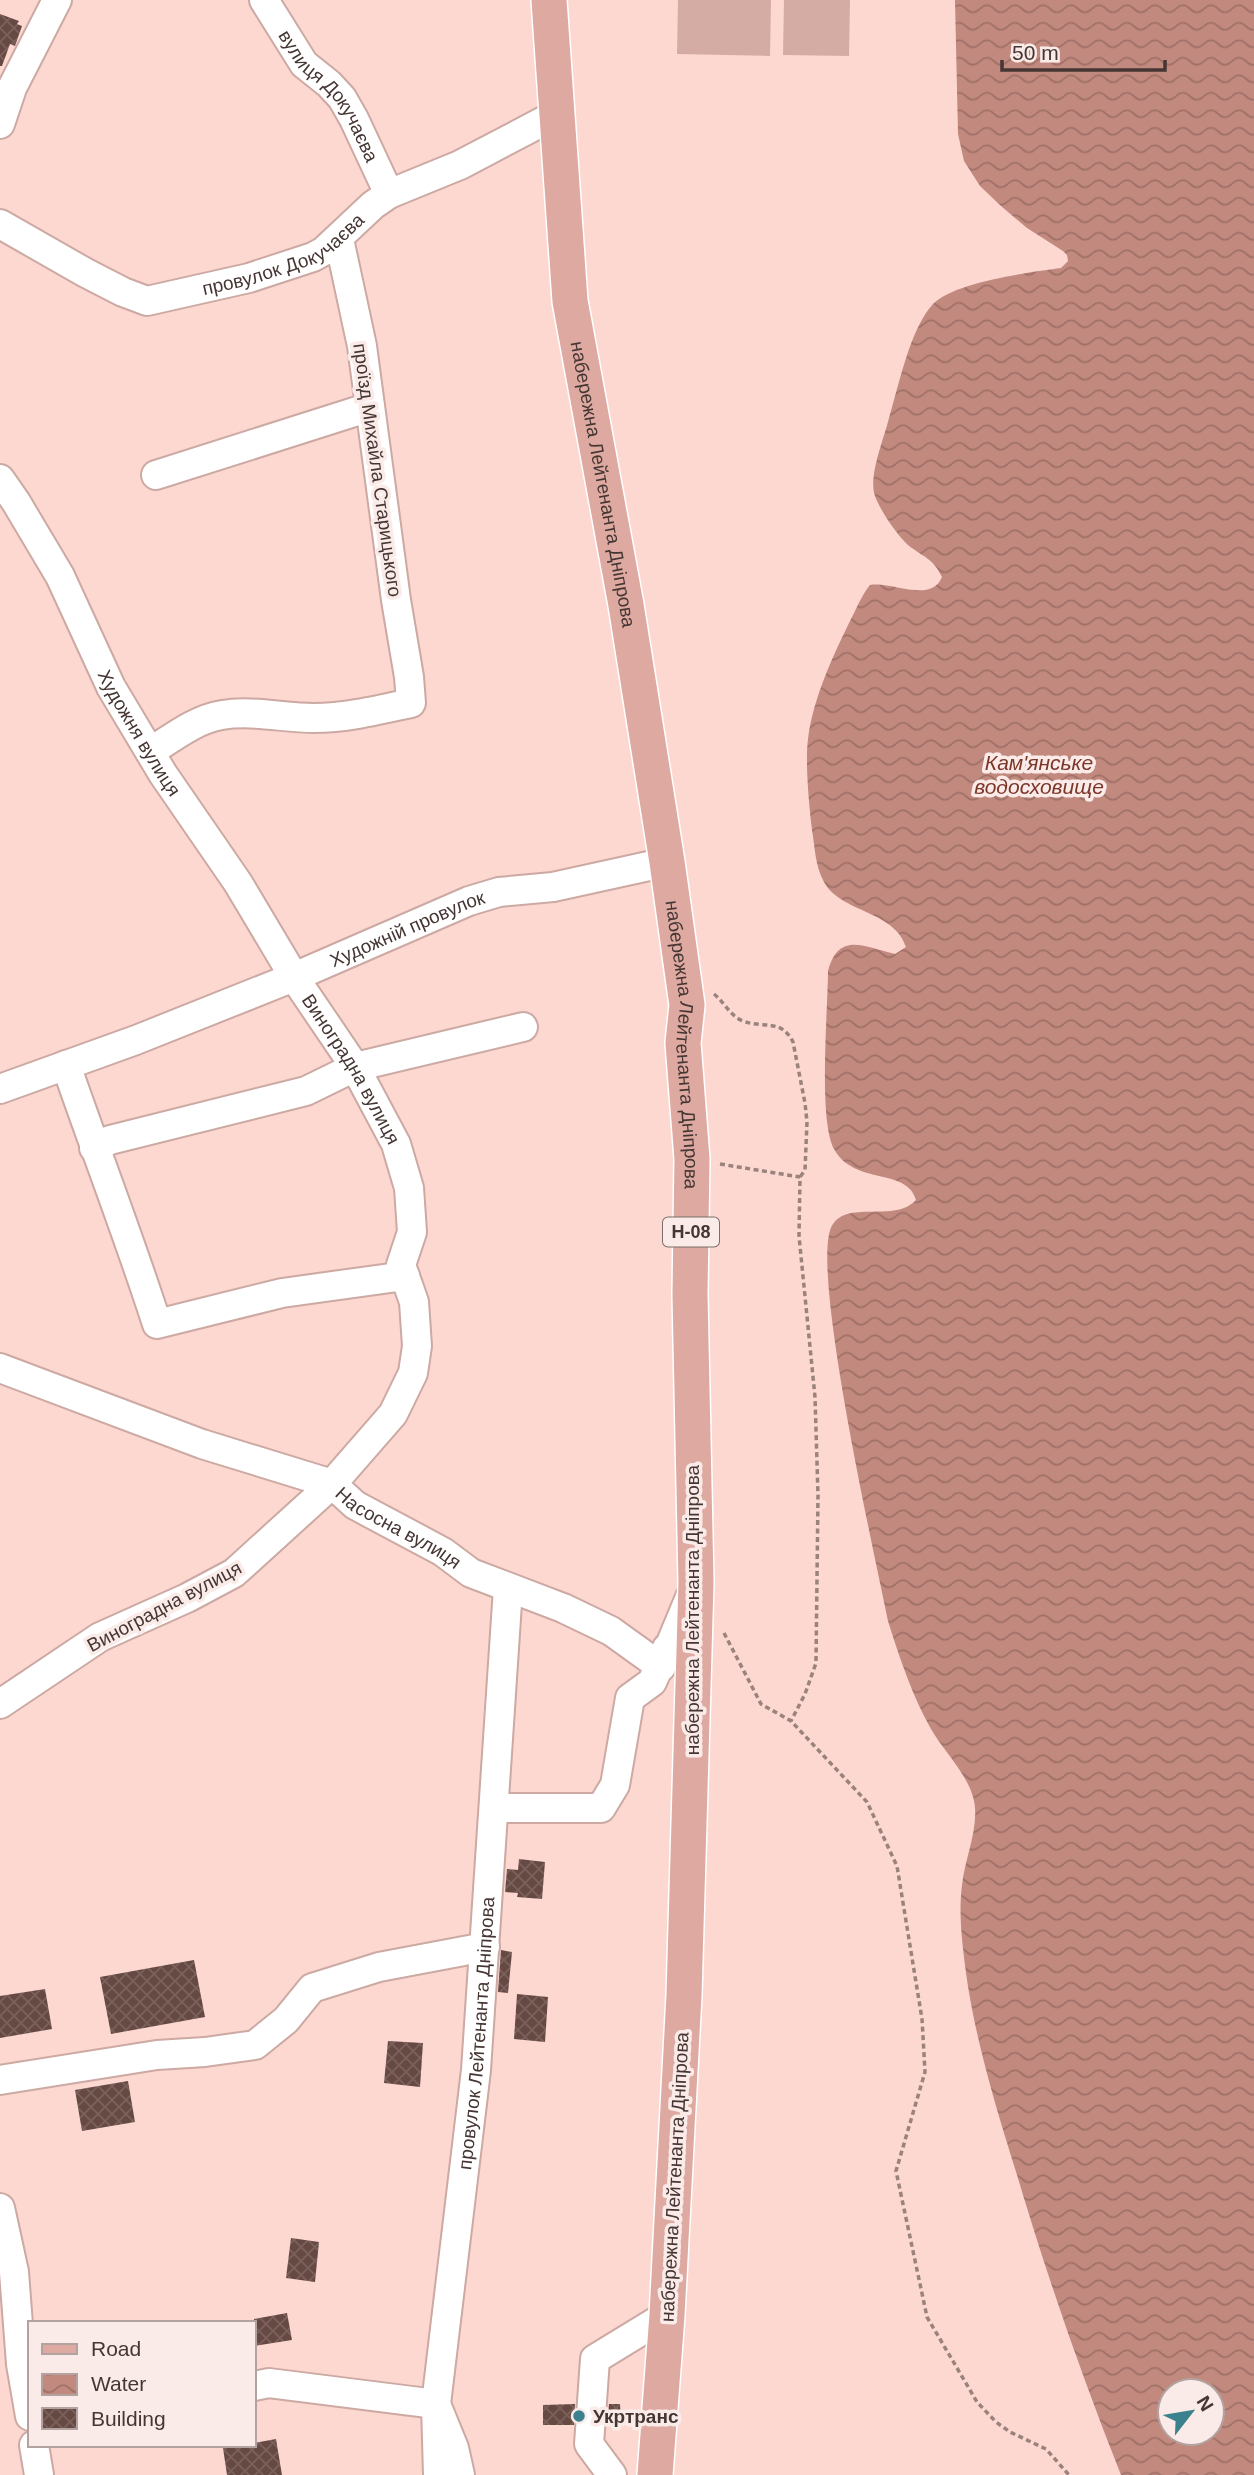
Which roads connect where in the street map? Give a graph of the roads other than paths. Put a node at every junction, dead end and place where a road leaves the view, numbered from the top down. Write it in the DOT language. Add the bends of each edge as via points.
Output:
graph roads {
  1 [pos="57,0"];
  2 [pos="264,0"];
  3 [pos="549,0"];
  4 [pos="557,114"];
  5 [pos="0,124"];
  6 [pos="389,194"];
  7 [pos="0,224"];
  8 [pos="339,239"];
  9 [pos="370,407"];
  10 [pos="156,475"];
  11 [pos="0,479"];
  12 [pos="150,752"];
  13 [pos="667,862"];
  14 [pos="294,977"];
  15 [pos="523,1027"];
  16 [pos="66,1065"];
  17 [pos="355,1067"];
  18 [pos="0,1089"];
  19 [pos="94,1148"];
  20 [pos="405,1276"];
  21 [pos="0,1368"];
  22 [pos="332,1484"];
  23 [pos="696,1582"];
  24 [pos="508,1588"];
  25 [pos="0,1704"];
  26 [pos="494,1808"];
  27 [pos="485,1947"];
  28 [pos="0,2080"];
  29 [pos="0,2208"];
  30 [pos="667,2315"];
  31 [pos="256,2386"];
  32 [pos="28,2404"];
  33 [pos="436,2404"];
  34 [pos="34,2447"];
  35 [pos="39,2475"];
  36 [pos="438,2475"];
  37 [pos="460,2475"];
  38 [pos="612,2475"];
  39 [pos="655,2475"];
  1 -- 5 [label="street" via="12,89"];
  2 -- 6 [label="street, вулиця Докучаєва" via="304,64 342,99"];
  3 -- 4 [label="main road, набережна Лейтенанта Дніпрова / Н-08"];
  4 -- 6 [label="street, провулок Докучаєва" via="460,165"];
  4 -- 13 [label="main road, набережна Лейтенанта Дніпрова / Н-08" via="570,301"];
  6 -- 8 [label="street, провулок Докучаєва"];
  7 -- 8 [label="street, провулок Докучаєва" via="86,273 147,301 301,263"];
  8 -- 9 [label="street, проїзд Михайла Старицького"];
  9 -- 10 [label="street"];
  9 -- 12 [label="street, проїзд Михайла Старицького" via="411,703 315,718 221,715 190,727"];
  11 -- 12 [label="street, Художня вулиця" via="60,576 111,688"];
  12 -- 14 [label="street, Художня вулиця" via="238,883"];
  13 -- 14 [label="street, Художній провулок" via="553,887 499,891"];
  13 -- 23 [label="main road, набережна Лейтенанта Дніпрова / Н-08" via="687,1005 682,1044 692,1159"];
  14 -- 16 [label="street, Художній провулок"];
  14 -- 17 [label="street, Виноградна вулиця"];
  15 -- 17 [label="street"];
  16 -- 18 [label="street, Художній провулок"];
  16 -- 19 [label="street"];
  17 -- 19 [label="street" via="306,1091 110,1140"];
  17 -- 20 [label="street, Виноградна вулиця" via="396,1144 409,1188 412,1232 401,1265"];
  19 -- 20 [label="street" via="157,1324 282,1293"];
  20 -- 22 [label="street, Виноградна вулиця" via="414,1302 417,1346 413,1373 393,1414"];
  21 -- 22 [label="street, Насосна вулиця" via="202,1444"];
  22 -- 24 [label="street, Насосна вулиця" via="355,1505 443,1552 471,1573"];
  22 -- 25 [label="street, Виноградна вулиця" via="234,1573 100,1637"];
  23 -- 24 [label="street, Насосна вулиця" via="661,1667 611,1631"];
  23 -- 26 [label="street" via="652,1682 630,1698 615,1785 601,1808"];
  23 -- 30 [label="main road, набережна Лейтенанта Дніпрова / Н-08" via="684,1995"];
  24 -- 26 [label="street, провулок Лейтенанта Дніпрова"];
  26 -- 27 [label="street, провулок Лейтенанта Дніпрова"];
  27 -- 28 [label="street" via="379,1967 312,1988 286,2020 255,2045"];
  27 -- 33 [label="street, провулок Лейтенанта Дніпрова" via="476,2070"];
  29 -- 32 [label="street" via="14,2273"];
  30 -- 38 [label="street" via="595,2359 589,2444"];
  30 -- 39 [label="main road, набережна Лейтенанта Дніпрова / Н-08"];
  31 -- 33 [label="street" via="269,2383"];
  33 -- 36 [label="street, провулок Лейтенанта Дніпрова"];
  33 -- 37 [label="street"];
  34 -- 35 [label="street"];
}
